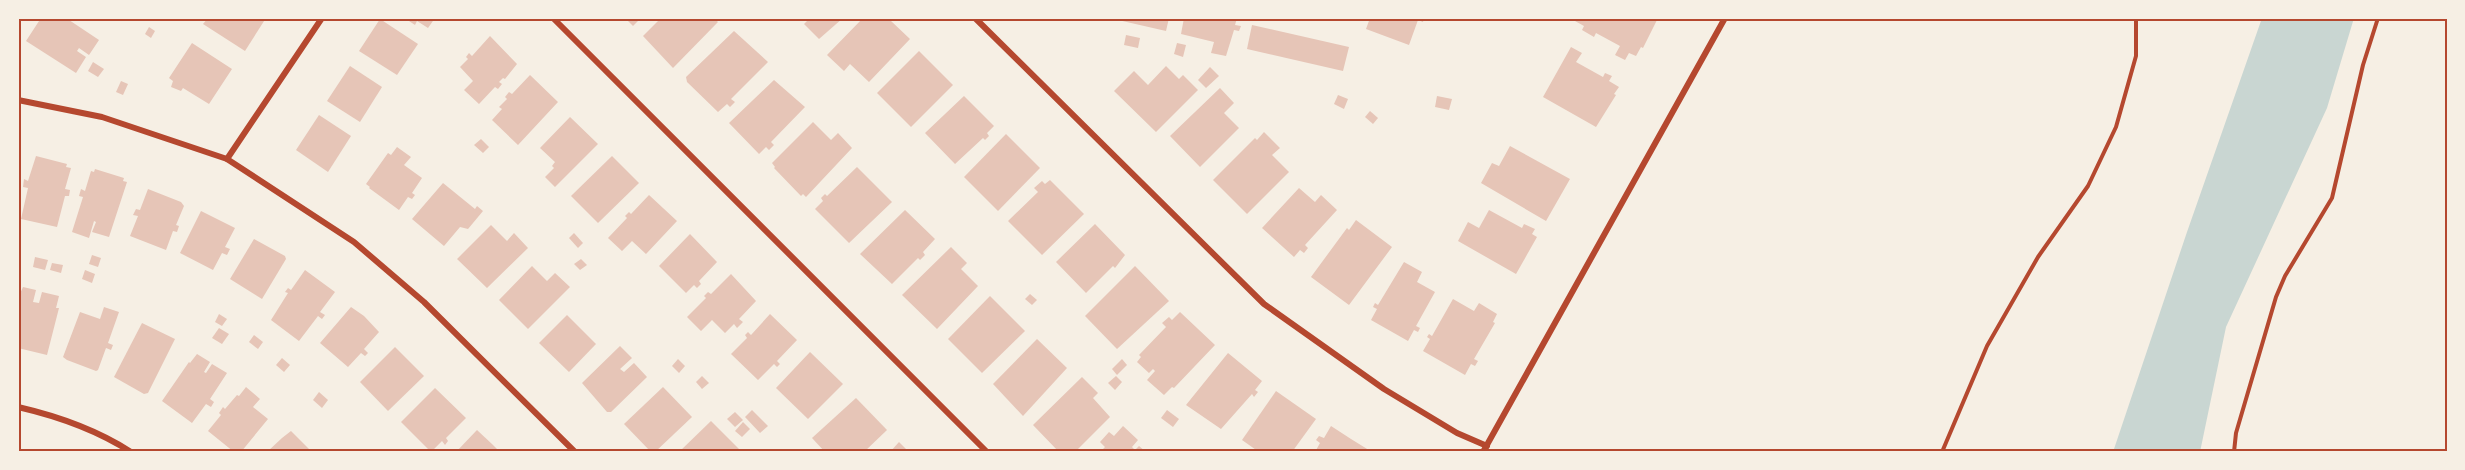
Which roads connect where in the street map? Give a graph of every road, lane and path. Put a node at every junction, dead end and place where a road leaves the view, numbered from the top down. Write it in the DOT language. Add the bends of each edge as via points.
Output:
graph roads {
  1 [pos="322,18"];
  2 [pos="553,18"];
  3 [pos="975,18"];
  4 [pos="1725,18"];
  5 [pos="2136,18"];
  6 [pos="2378,18"];
  7 [pos="18,100"];
  8 [pos="227,159"];
  9 [pos="18,407"];
  10 [pos="1485,449"];
  11 [pos="131,452"];
  12 [pos="575,452"];
  13 [pos="987,452"];
  14 [pos="1942,452"];
  15 [pos="2234,452"];
  1 -- 8 [label="street"];
  2 -- 13 [label="street"];
  3 -- 10 [label="street" via="1264,304 1384,389"];
  4 -- 10 [label="street"];
  5 -- 14 [label="path" via="2136,56 2116,126 2088,186 2038,257 1987,346"];
  6 -- 15 [label="path" via="2332,198 2276,297 2239,422"];
  7 -- 8 [label="street" via="102,117"];
  8 -- 12 [label="street" via="354,242 424,302"];
  9 -- 11 [label="street" via="50,415"];
}
